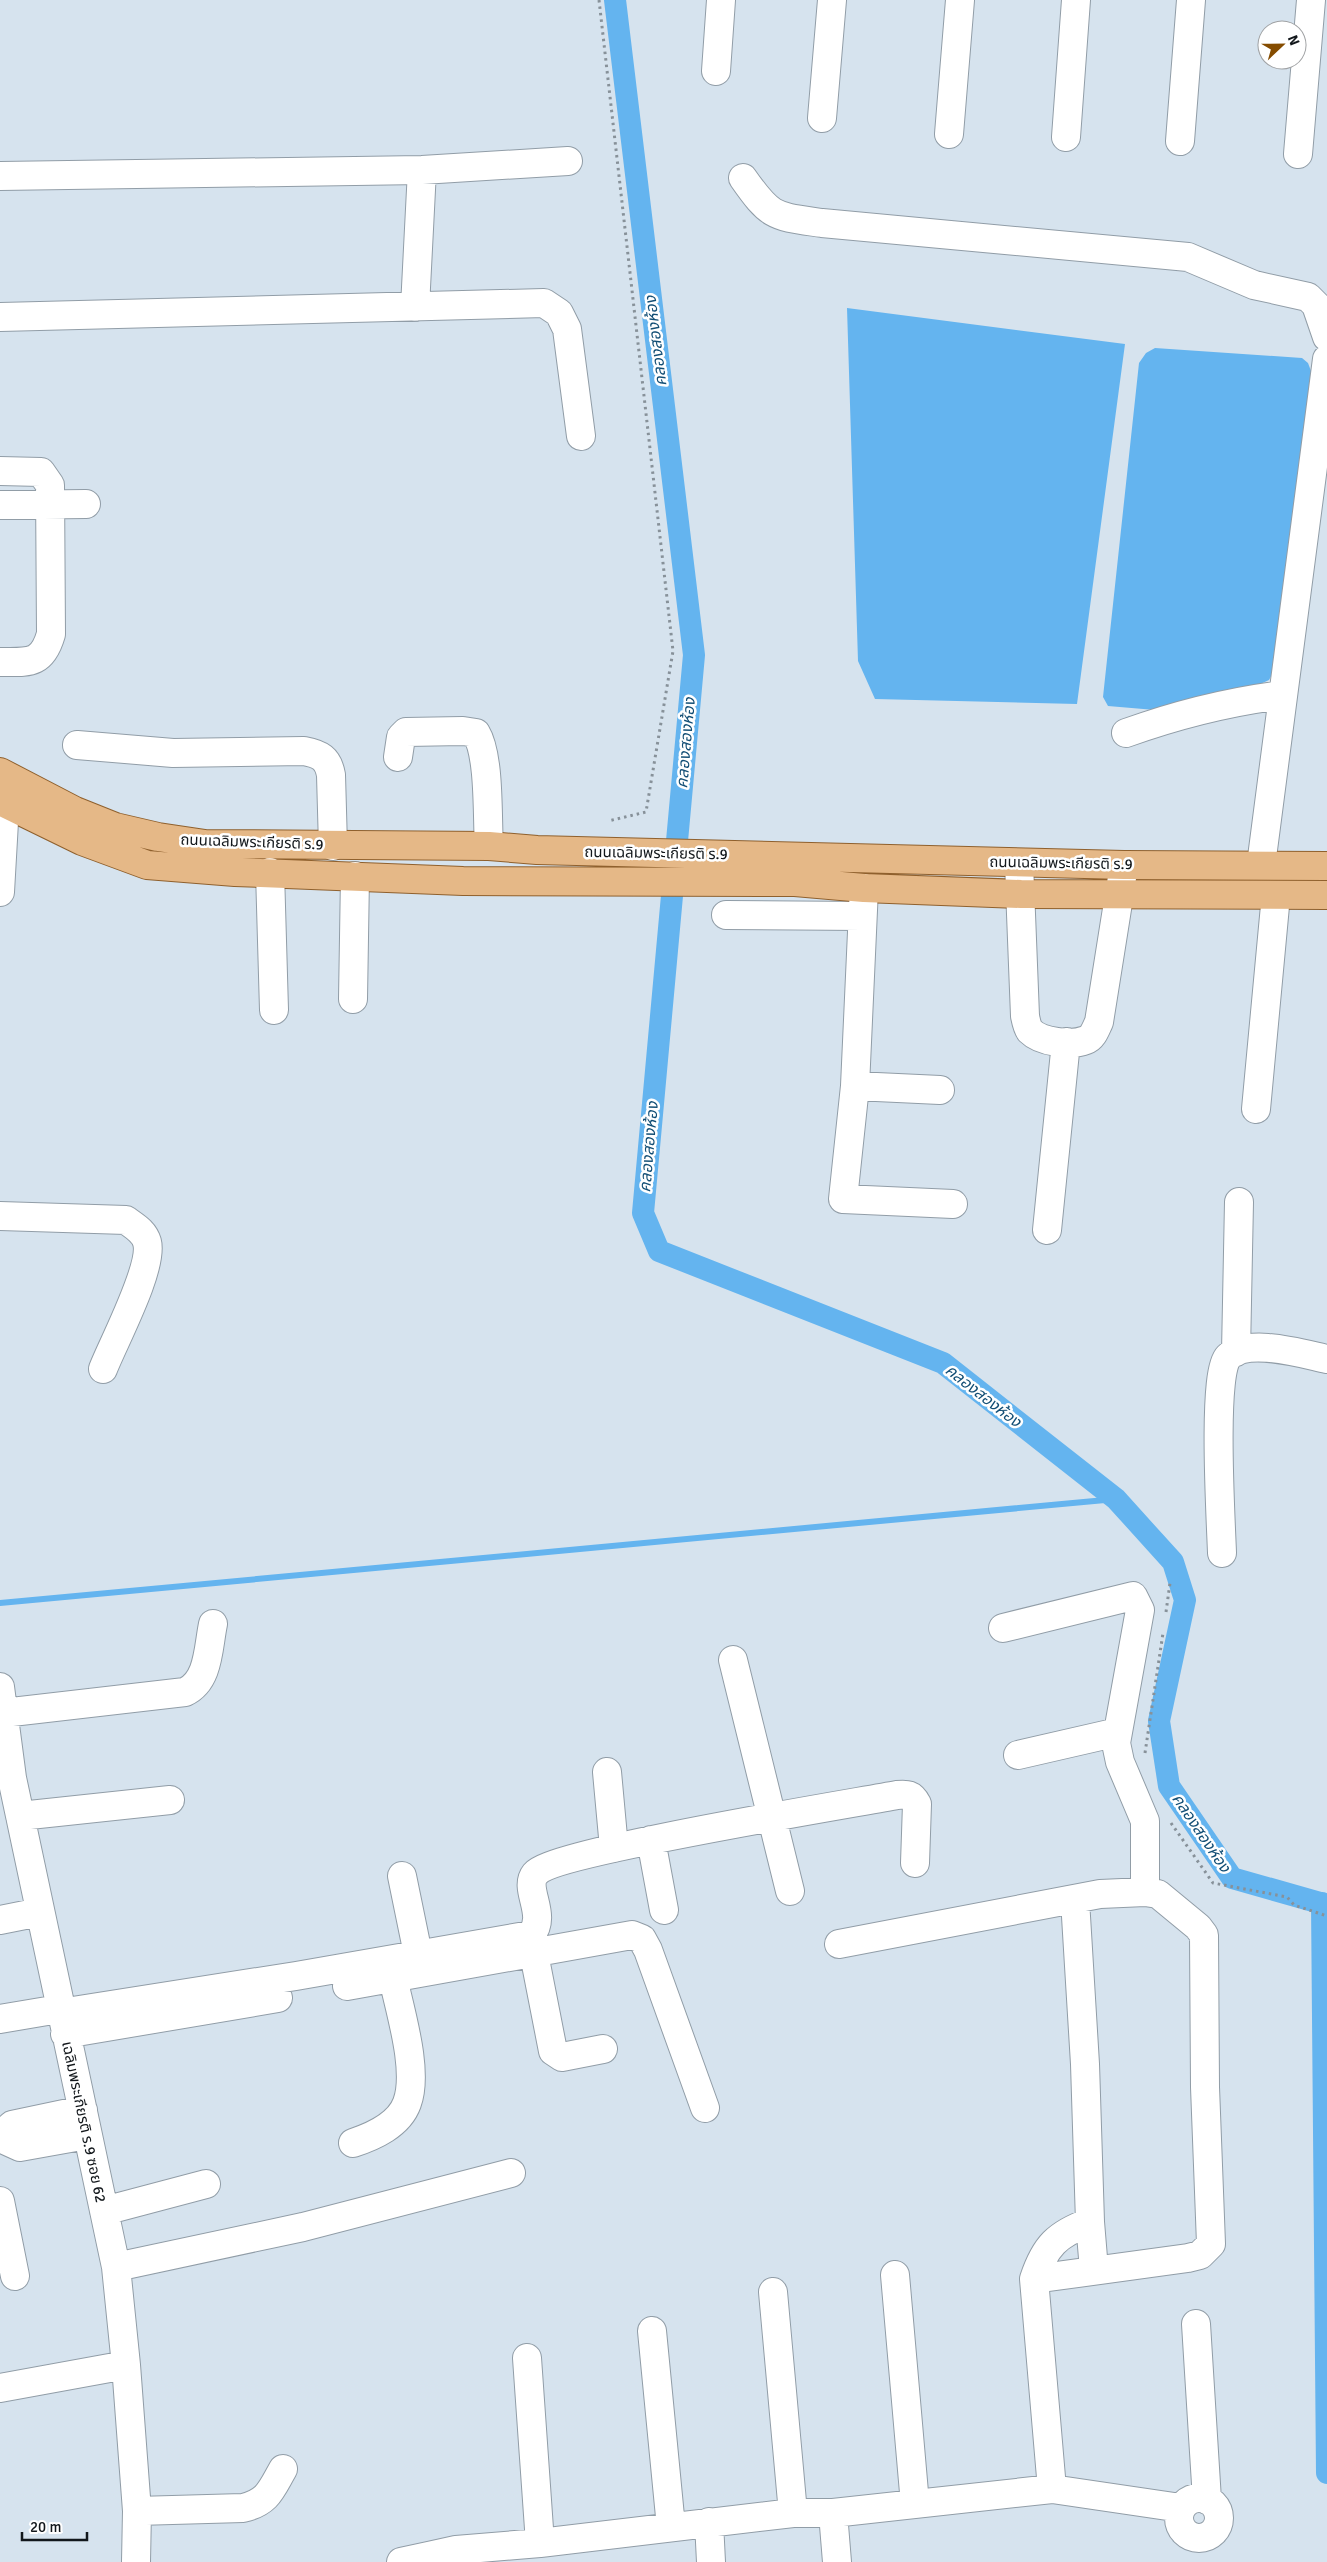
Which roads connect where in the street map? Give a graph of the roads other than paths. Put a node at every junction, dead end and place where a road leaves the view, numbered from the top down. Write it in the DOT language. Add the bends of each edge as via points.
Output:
graph roads {
  1 [pos="721,0"];
  2 [pos="832,0"];
  3 [pos="960,0"];
  4 [pos="1076,0"];
  5 [pos="1191,0"];
  6 [pos="1311,0"];
  7 [pos="716,71"];
  8 [pos="822,118"];
  9 [pos="949,134"];
  10 [pos="1066,137"];
  11 [pos="1180,141"];
  12 [pos="1298,154"];
  13 [pos="568,161"];
  14 [pos="422,170"];
  15 [pos="0,176"];
  16 [pos="743,178"];
  17 [pos="415,307"];
  18 [pos="0,317"];
  19 [pos="1327,337"];
  20 [pos="1327,359"];
  21 [pos="581,436"];
  22 [pos="0,471"];
  23 [pos="86,504"];
  24 [pos="0,505"];
  25 [pos="50,505"];
  26 [pos="0,662"];
  27 [pos="1282,695"];
  28 [pos="1126,733"];
  29 [pos="77,745"];
  30 [pos="398,757"];
  31 [pos="3,789"];
  32 [pos="333,846"];
  33 [pos="489,846"];
  34 [pos="1,853"];
  35 [pos="1019,863"];
  36 [pos="1124,865"];
  37 [pos="1261,866"];
  38 [pos="1327,866"];
  39 [pos="795,869"];
  40 [pos="270,872"];
  41 [pos="355,876"];
  42 [pos="864,888"];
  43 [pos="0,892"];
  44 [pos="1020,894"];
  45 [pos="1121,894"];
  46 [pos="1276,895"];
  47 [pos="1327,895"];
  48 [pos="726,915"];
  49 [pos="862,916"];
  50 [pos="354,999"];
  51 [pos="274,1010"];
  52 [pos="1066,1042"];
  53 [pos="854,1086"];
  54 [pos="940,1090"];
  55 [pos="1256,1109"];
  56 [pos="1239,1202"];
  57 [pos="953,1204"];
  58 [pos="0,1216"];
  59 [pos="1046,1230"];
  60 [pos="1228,1359"];
  61 [pos="1327,1359"];
  62 [pos="102,1369"];
  63 [pos="1222,1553"];
  64 [pos="213,1624"];
  65 [pos="1002,1628"];
  66 [pos="733,1660"];
  67 [pos="2,1700"];
  68 [pos="1118,1732"];
  69 [pos="1018,1755"];
  70 [pos="5,1768"];
  71 [pos="607,1772"];
  72 [pos="170,1800"];
  73 [pos="20,1816"];
  74 [pos="773,1818"];
  75 [pos="651,1840"];
  76 [pos="614,1848"];
  77 [pos="915,1863"];
  78 [pos="402,1876"];
  79 [pos="790,1891"];
  80 [pos="1145,1892"];
  81 [pos="1075,1900"];
  82 [pos="664,1910"];
  83 [pos="40,1912"];
  84 [pos="0,1920"];
  85 [pos="838,1944"];
  86 [pos="418,1954"];
  87 [pos="534,1954"];
  88 [pos="393,1978"];
  89 [pos="0,2019"];
  90 [pos="62,2019"];
  91 [pos="603,2049"];
  92 [pos="705,2108"];
  93 [pos="85,2122"];
  94 [pos="0,2137"];
  95 [pos="354,2143"];
  96 [pos="511,2173"];
  97 [pos="206,2184"];
  98 [pos="0,2201"];
  99 [pos="104,2211"];
  100 [pos="1090,2222"];
  101 [pos="116,2267"];
  102 [pos="1094,2270"];
  103 [pos="895,2275"];
  104 [pos="15,2276"];
  105 [pos="1034,2279"];
  106 [pos="773,2292"];
  107 [pos="1196,2324"];
  108 [pos="652,2331"];
  109 [pos="527,2358"];
  110 [pos="126,2366"];
  111 [pos="0,2388"];
  112 [pos="283,2469"];
  113 [pos="1052,2489"];
  114 [pos="1207,2500"];
  115 [pos="915,2504"];
  116 [pos="1181,2508"];
  117 [pos="137,2511"];
  118 [pos="793,2513"];
  119 [pos="834,2513"];
  120 [pos="708,2522"];
  121 [pos="671,2526"];
  122 [pos="540,2543"];
  123 [pos="579,2550"];
  124 [pos="1201,2550"];
  125 [pos="457,2556"];
  126 [pos="141,2559"];
  127 [pos="401,2562"];
  128 [pos="711,2562"];
  129 [pos="837,2562"];
  1 -- 7 [label="street"];
  2 -- 8 [label="street"];
  3 -- 9 [label="street"];
  4 -- 10 [label="street"];
  5 -- 11 [label="street"];
  6 -- 12 [label="street"];
  13 -- 14 [label="street"];
  14 -- 15 [label="street"];
  14 -- 17 [label="street"];
  16 -- 19 [label="street" via="761,204 780,217 1188,257 1254,285 1308,297 1316,305"];
  17 -- 18 [label="street"];
  17 -- 21 [label="street" via="544,302 559,313 568,329"];
  20 -- 27 [label="street"];
  22 -- 25 [label="street" via="41,472 50,485"];
  23 -- 25 [label="street"];
  24 -- 25 [label="street"];
  25 -- 26 [label="street" via="51,634 46,650 38,658"];
  27 -- 28 [label="street" via="1200,709"];
  27 -- 37 [label="street"];
  29 -- 32 [label="street" via="173,753 317,753 329,765 331,775"];
  30 -- 33 [label="street" via="400,737 406,732 476,733 485,765"];
  31 -- 32 [label="main road, ถนนเฉลิมพระเกียรติ ร.9" via="115,827 158,837 205,844"];
  31 -- 34 [label="street"];
  31 -- 40 [label="main road, ถนนเฉลิมพระเกียรติ ร.9" via="82,841 147,865"];
  32 -- 33 [label="main road, ถนนเฉลิมพระเกียรติ ร.9"];
  33 -- 39 [label="main road, ถนนเฉลิมพระเกียรติ ร.9"];
  34 -- 43 [label="street"];
  35 -- 36 [label="main road, ถนนเฉลิมพระเกียรติ ร.9"];
  35 -- 39 [label="main road, ถนนเฉลิมพระเกียรติ ร.9"];
  35 -- 44 [label="street"];
  36 -- 37 [label="main road, ถนนเฉลิมพระเกียรติ ร.9"];
  36 -- 45 [label="street"];
  37 -- 38 [label="main road, ถนนเฉลิมพระเกียรติ ร.9"];
  39 -- 41 [label="main road, ถนนเฉลิมพระเกียรติ ร.9" via="538,880 463,881"];
  39 -- 42 [label="main road, ถนนเฉลิมพระเกียรติ ร.9"];
  40 -- 41 [label="main road, ถนนเฉลิมพระเกียรติ ร.9"];
  40 -- 51 [label="street"];
  41 -- 50 [label="street"];
  42 -- 44 [label="main road, ถนนเฉลิมพระเกียรติ ร.9"];
  42 -- 49 [label="street"];
  44 -- 45 [label="main road, ถนนเฉลิมพระเกียรติ ร.9"];
  44 -- 52 [label="street" via="1025,1016 1029,1029 1040,1038"];
  45 -- 46 [label="main road, ถนนเฉลิมพระเกียรติ ร.9"];
  45 -- 52 [label="street" via="1100,1022 1087,1040"];
  46 -- 47 [label="main road, ถนนเฉลิมพระเกียรติ ร.9"];
  46 -- 55 [label="street"];
  48 -- 49 [label="street"];
  49 -- 53 [label="street"];
  52 -- 59 [label="street"];
  53 -- 54 [label="street"];
  53 -- 57 [label="street" via="843,1199"];
  56 -- 60 [label="street"];
  58 -- 62 [label="street" via="126,1220 139,1229 147,1242 148,1253"];
  60 -- 61 [label="street" via="1246,1348 1265,1347"];
  60 -- 63 [label="street" via="1219,1437"];
  64 -- 67 [label="street" via="202,1679 185,1692"];
  65 -- 68 [label="street" via="1133,1596 1140,1610"];
  66 -- 74 [label="street"];
  67 -- 70 [label="street, เฉลิมพระเกียรติ ร.9 ซอย 62"];
  68 -- 69 [label="street"];
  68 -- 80 [label="street" via="1116,1743 1120,1762 1145,1821"];
  70 -- 73 [label="street, เฉลิมพระเกียรติ ร.9 ซอย 62"];
  71 -- 76 [label="street"];
  72 -- 73 [label="street"];
  73 -- 83 [label="street, เฉลิมพระเกียรติ ร.9 ซอย 62"];
  74 -- 75 [label="street"];
  74 -- 77 [label="street" via="908,1794 917,1804"];
  74 -- 79 [label="street"];
  75 -- 76 [label="street"];
  75 -- 82 [label="street"];
  76 -- 86 [label="street" via="549,1865 535,1874 532,1881 538,1922 531,1934"];
  78 -- 86 [label="street"];
  80 -- 81 [label="street" via="1100,1894"];
  80 -- 102 [label="street" via="1158,1894 1204,1935 1211,2244 1200,2254 1188,2258"];
  81 -- 85 [label="street"];
  81 -- 100 [label="street"];
  83 -- 84 [label="street"];
  83 -- 90 [label="street, เฉลิมพระเกียรติ ร.9 ซอย 62"];
  86 -- 90 [label="street"];
  87 -- 88 [label="street"];
  87 -- 91 [label="street" via="553,2051 562,2057"];
  87 -- 92 [label="street" via="632,1935 642,1939"];
  88 -- 90 [label="street"];
  88 -- 95 [label="street" via="407,2040 411,2087 406,2104 383,2131"];
  89 -- 90 [label="street"];
  90 -- 93 [label="street, เฉลิมพระเกียรติ ร.9 ซอย 62"];
  93 -- 94 [label="street" via="20,2147"];
  93 -- 99 [label="street, เฉลิมพระเกียรติ ร.9 ซอย 62"];
  96 -- 101 [label="street" via="303,2227"];
  97 -- 99 [label="street"];
  98 -- 104 [label="street"];
  99 -- 101 [label="street, เฉลิมพระเกียรติ ร.9 ซอย 62"];
  100 -- 102 [label="street"];
  100 -- 105 [label="street" via="1058,2237 1040,2260"];
  101 -- 110 [label="street, เฉลิมพระเกียรติ ร.9 ซอย 62"];
  102 -- 105 [label="street"];
  103 -- 115 [label="street"];
  105 -- 113 [label="street"];
  106 -- 118 [label="street"];
  107 -- 114 [label="street"];
  108 -- 121 [label="street"];
  109 -- 122 [label="street"];
  110 -- 111 [label="street"];
  110 -- 117 [label="street, เฉลิมพระเกียรติ ร.9 ซอย 62"];
  112 -- 117 [label="street" via="267,2497 258,2504 243,2508"];
  113 -- 115 [label="street"];
  113 -- 116 [label="street"];
  114 -- 116 [label="street" via="1193,2499"];
  114 -- 124 [label="street" via="1216,2509 1219,2522"];
  115 -- 119 [label="street"];
  116 -- 124 [label="street" via="1182,2529"];
  117 -- 126 [label="street, เฉลิมพระเกียรติ ร.9 ซอย 62"];
  118 -- 119 [label="street"];
  118 -- 120 [label="street"];
  119 -- 129 [label="street"];
  120 -- 121 [label="street"];
  120 -- 128 [label="street"];
  121 -- 123 [label="street"];
  122 -- 123 [label="street"];
  122 -- 125 [label="street"];
  125 -- 127 [label="street"];
}
